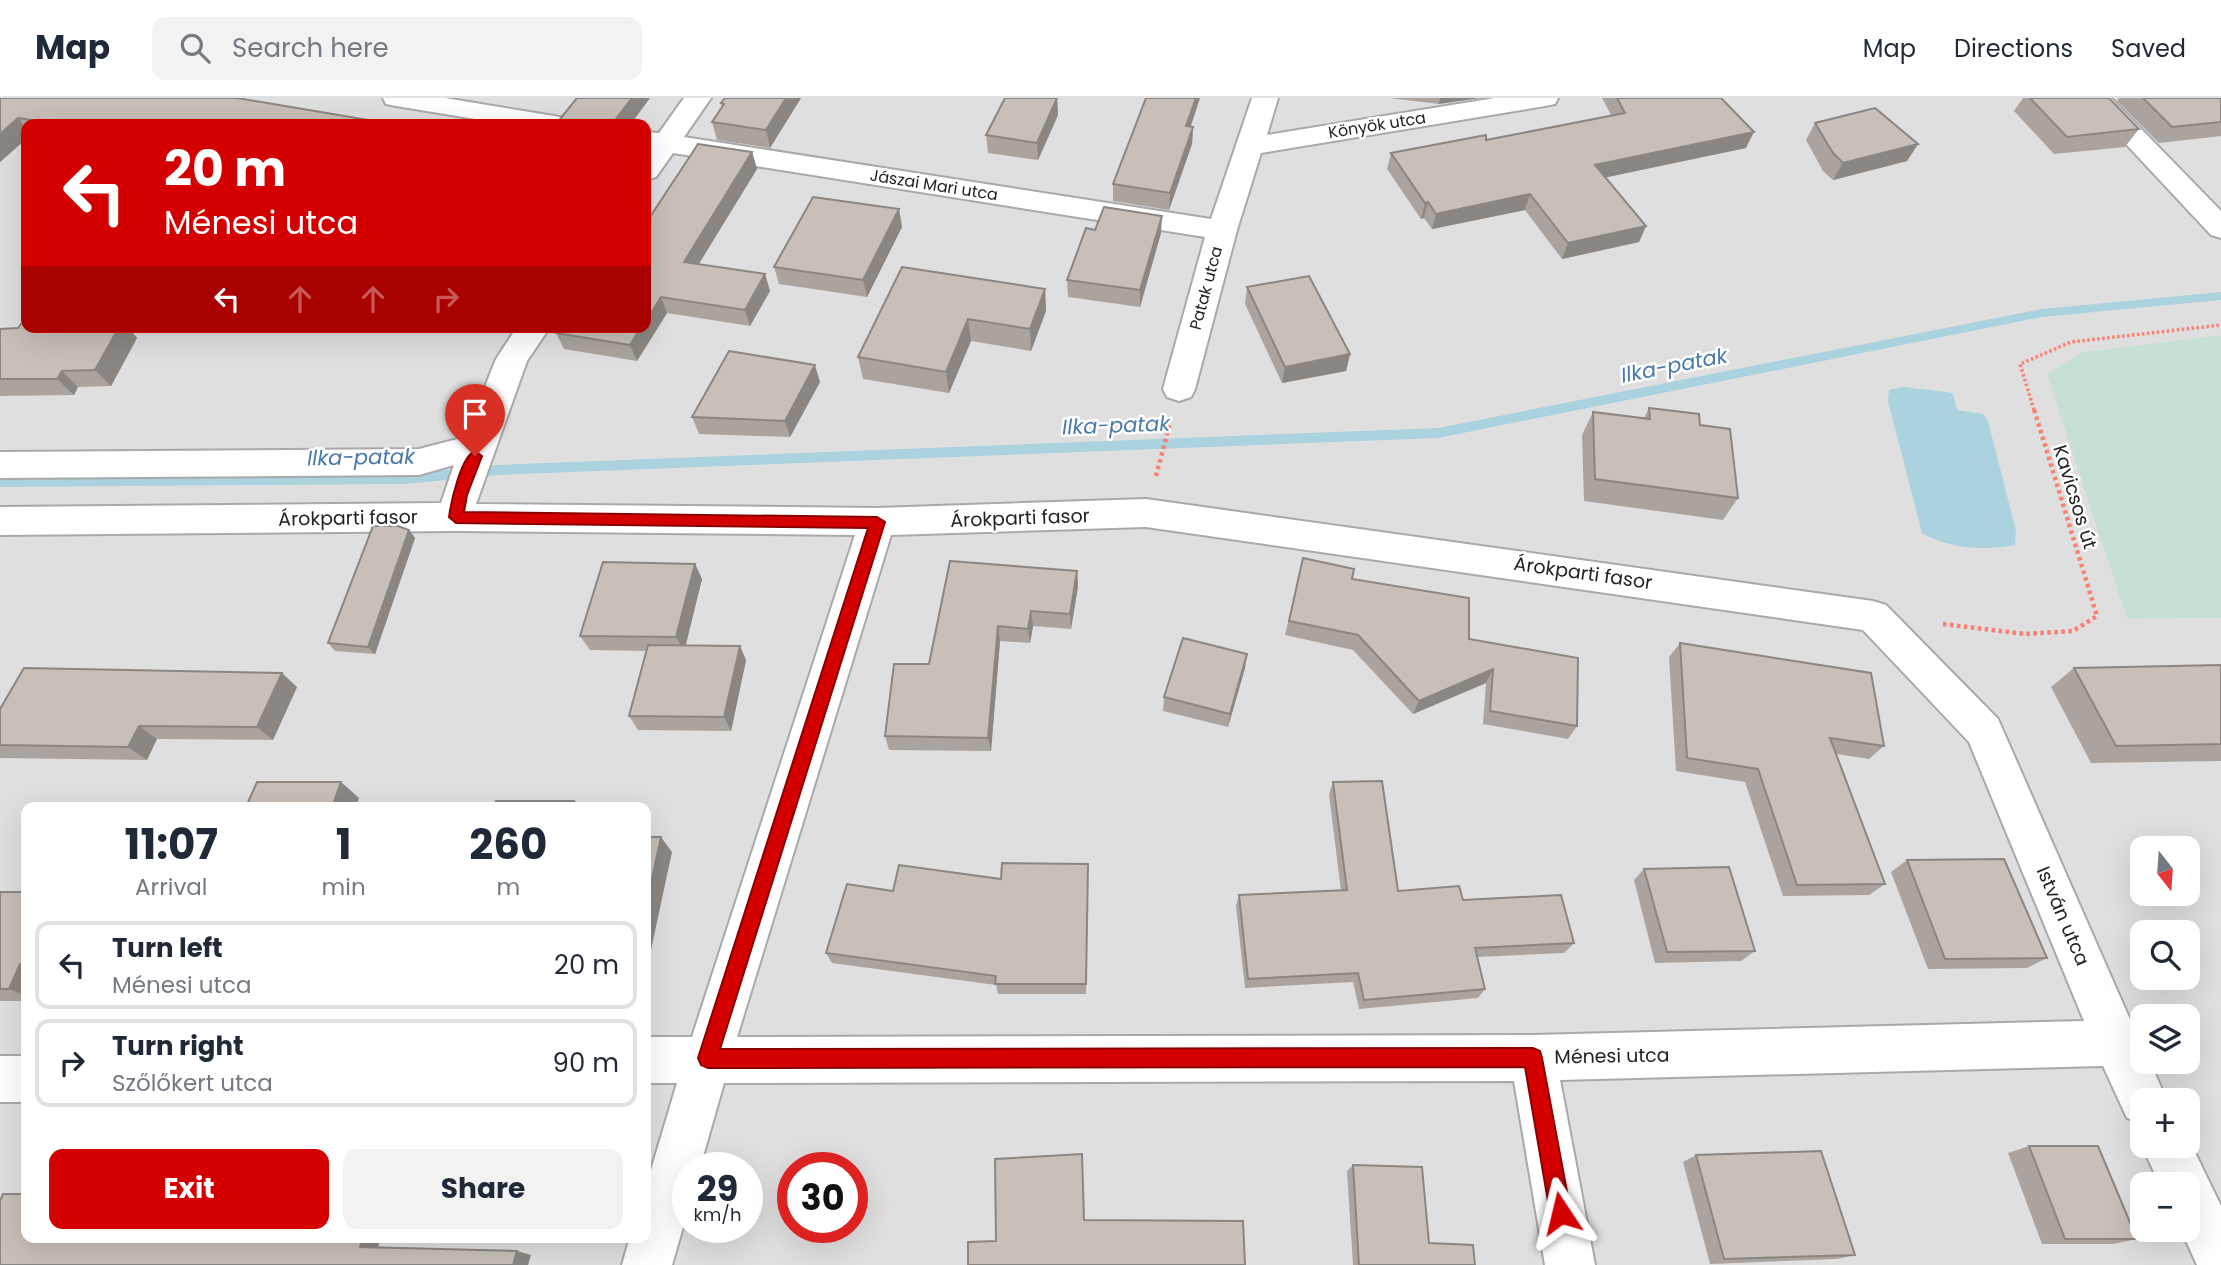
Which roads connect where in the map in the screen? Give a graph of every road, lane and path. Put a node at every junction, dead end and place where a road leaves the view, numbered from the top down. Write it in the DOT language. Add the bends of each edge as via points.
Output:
graph roads {
  1 [pos="396,98"];
  2 [pos="698,98"];
  3 [pos="1265,98"];
  4 [pos="1545,98"];
  5 [pos="2096,98"];
  6 [pos="524,119"];
  7 [pos="656,141"];
  8 [pos="1249,146"];
  9 [pos="2221,228"];
  10 [pos="1222,230"];
  11 [pos="2221,325"];
  12 [pos="530,333"];
  13 [pos="1179,389"];
  14 [pos="477,451"];
  15 [pos="0,465"];
  16 [pos="1155,480"];
  17 [pos="458,506"];
  18 [pos="0,522"];
  19 [pos="877,522"];
  20 [pos="1873,616"];
  21 [pos="2116,1043"];
  22 [pos="708,1058"];
  23 [pos="1533,1058"];
  24 [pos="651,1060"];
  25 [pos="0,1079"];
  26 [pos="21,1079"];
  27 [pos="2138,1088"];
  28 [pos="2200,1216"];
  29 [pos="2221,1260"];
  30 [pos="647,1265"];
  31 [pos="1570,1265"];
  1 -- 6 [label="street"];
  2 -- 7 [label="street"];
  3 -- 8 [label="street, Patak utca"];
  4 -- 8 [label="street, Könyök utca"];
  5 -- 9 [label="street"];
  7 -- 10 [label="street, Jászai Mari utca"];
  8 -- 10 [label="street, Patak utca"];
  10 -- 13 [label="street, Patak utca"];
  11 -- 20 [label="path, Kavicsos út" via="2071,342 2020,364 2097,616 2073,631 2025,634"];
  12 -- 14 [label="street" via="512,359"];
  13 -- 16 [label="path"];
  14 -- 15 [label="street" via="419,463"];
  14 -- 17 [label="street"];
  17 -- 18 [label="street, Árokparti fasor"];
  17 -- 19 [label="street, Árokparti fasor"];
  19 -- 20 [label="street, Árokparti fasor" via="1146,513"];
  19 -- 22 [label="street"];
  20 -- 21 [label="street, István utca" via="1984,731"];
  21 -- 23 [label="street, Ménesi utca"];
  21 -- 27 [label="street, István utca"];
  22 -- 23 [label="street, Ménesi utca"];
  22 -- 24 [label="street, Ménesi utca"];
  22 -- 30 [label="street"];
  23 -- 31 [label="street"];
  25 -- 26 [label="street"];
  28 -- 29 [label="street"];
}
